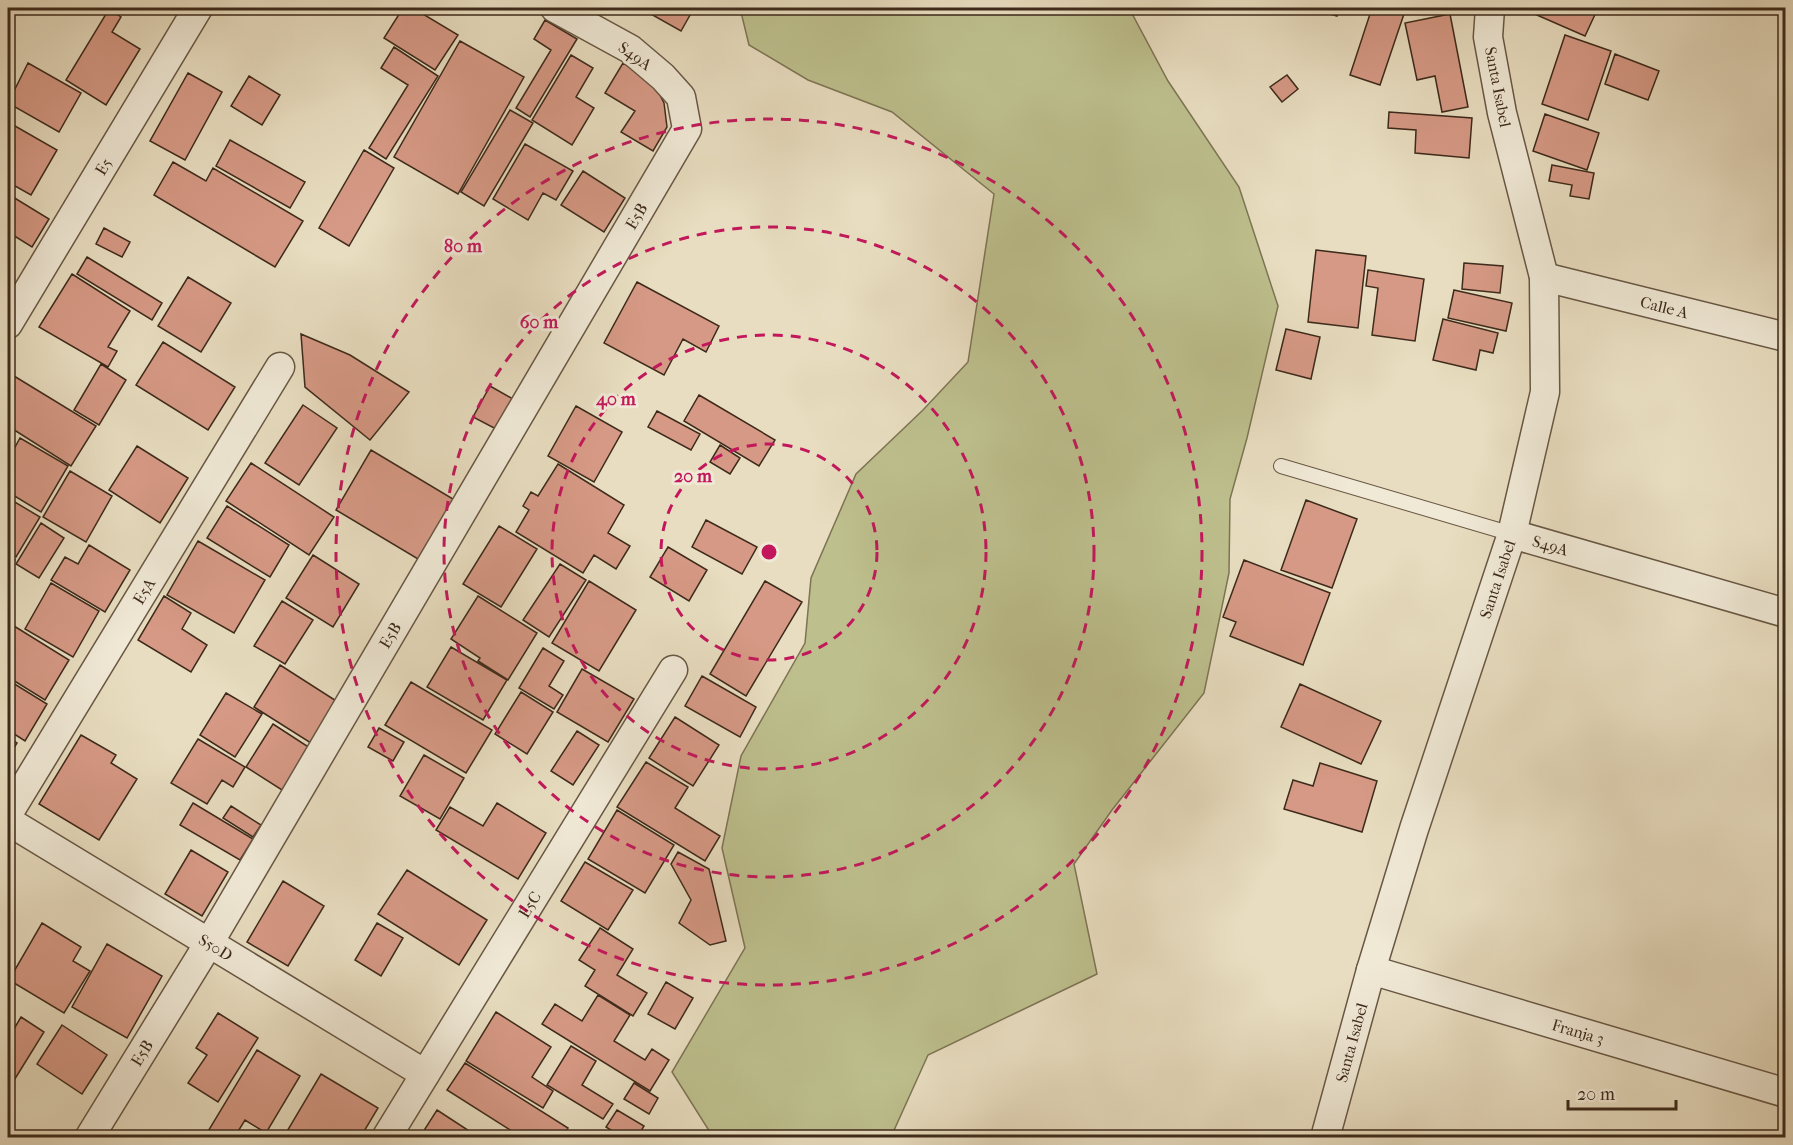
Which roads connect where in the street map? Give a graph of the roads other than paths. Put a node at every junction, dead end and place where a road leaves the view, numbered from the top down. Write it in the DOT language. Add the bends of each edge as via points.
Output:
graph roads {
  1 [pos="198,8"];
  2 [pos="555,8"];
  3 [pos="1490,8"];
  4 [pos="687,129"];
  5 [pos="1544,277"];
  6 [pos="8,324"];
  7 [pos="1785,336"];
  8 [pos="280,367"];
  9 [pos="1281,466"];
  10 [pos="1512,534"];
  11 [pos="1785,613"];
  12 [pos="673,670"];
  13 [pos="8,814"];
  14 [pos="8,821"];
  15 [pos="209,943"];
  16 [pos="1371,970"];
  17 [pos="424,1074"];
  18 [pos="1785,1093"];
  19 [pos="89,1137"];
  20 [pos="386,1137"];
  21 [pos="1325,1137"];
  1 -- 6 [label="street, E5"];
  2 -- 4 [label="street, S49A" via="630,50 663,77 681,97"];
  3 -- 5 [label="street, Santa Isabel" via="1488,37 1502,113"];
  4 -- 15 [label="street, E5B"];
  5 -- 7 [label="street, Calle A"];
  5 -- 10 [label="street, Santa Isabel" via="1545,392"];
  8 -- 13 [label="street, E5A"];
  9 -- 10 [label="lane, S49A"];
  10 -- 11 [label="street, S49A"];
  10 -- 16 [label="street, Santa Isabel"];
  12 -- 17 [label="street, E5C"];
  14 -- 15 [label="street, S50D"];
  15 -- 17 [label="street, S50D"];
  15 -- 19 [label="street, E5B"];
  16 -- 18 [label="street, Franja 3"];
  16 -- 21 [label="street, Santa Isabel"];
  17 -- 20 [label="street, E5C"];
}
